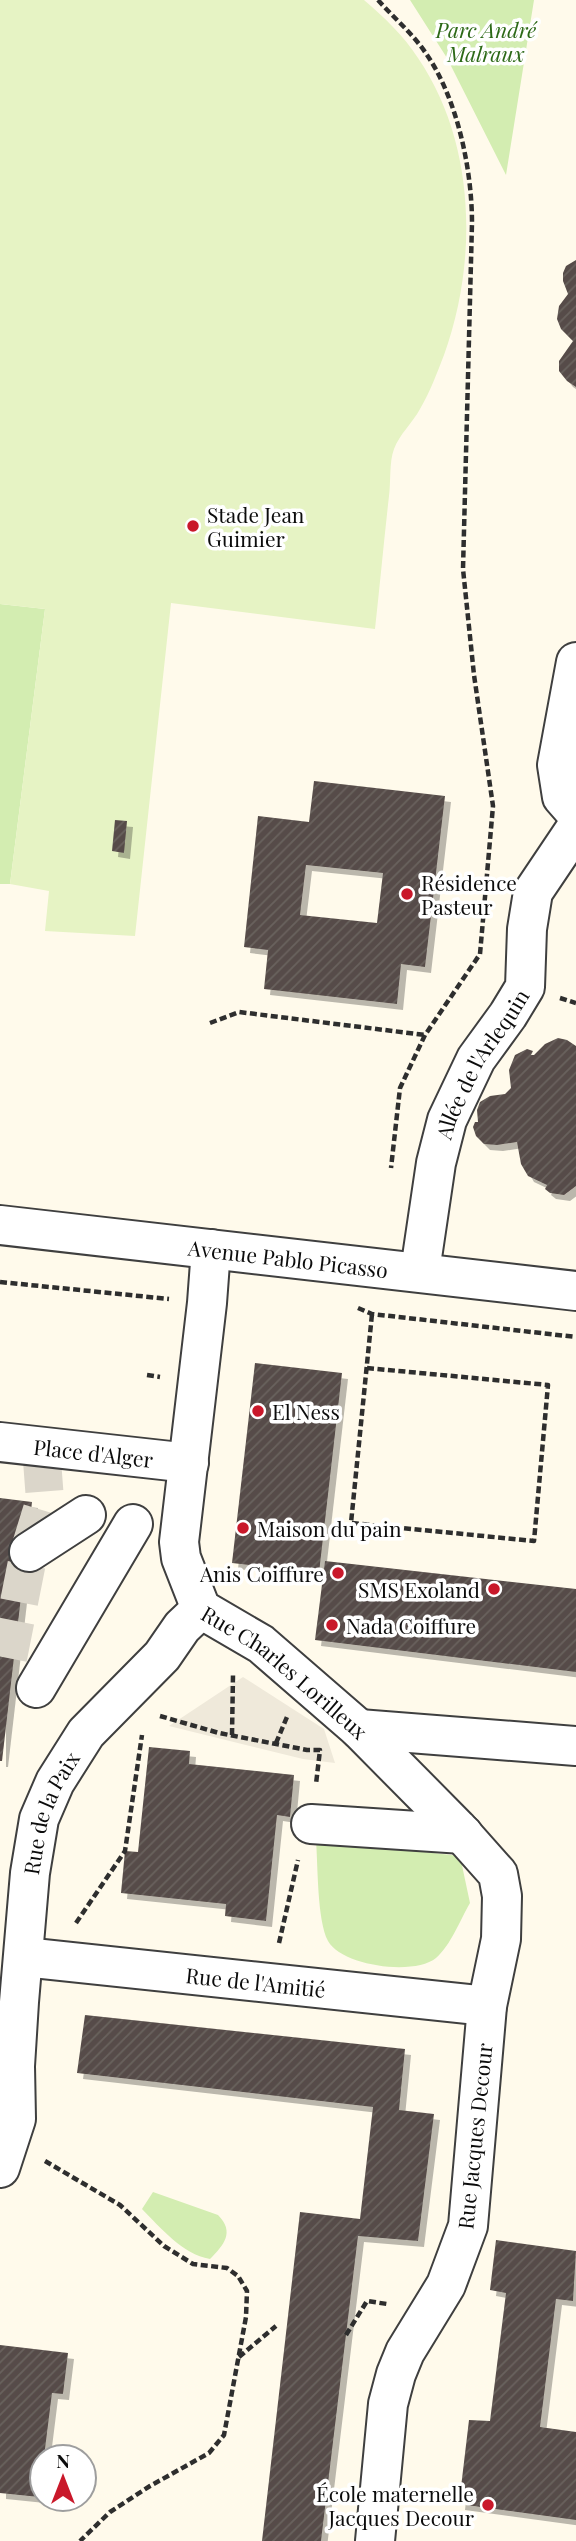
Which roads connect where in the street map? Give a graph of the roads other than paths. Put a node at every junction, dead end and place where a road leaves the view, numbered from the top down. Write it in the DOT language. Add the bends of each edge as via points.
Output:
graph roads {
  1 [pos="576,662"];
  2 [pos="576,813"];
  3 [pos="576,828"];
  4 [pos="0,1225"];
  5 [pos="211,1249"];
  6 [pos="420,1272"];
  7 [pos="576,1291"];
  8 [pos="0,1442"];
  9 [pos="189,1463"];
  10 [pos="86,1515"];
  11 [pos="133,1524"];
  12 [pos="29,1552"];
  13 [pos="201,1609"];
  14 [pos="36,1688"];
  15 [pos="359,1729"];
  16 [pos="576,1746"];
  17 [pos="311,1824"];
  18 [pos="463,1834"];
  19 [pos="42,1960"];
  20 [pos="487,2006"];
  21 [pos="8,2077"];
  22 [pos="0,2168"];
  23 [pos="375,2541"];
  1 -- 2 [label="street" via="557,765 562,797"];
  3 -- 6 [label="street, Allée de l'Arlequin" via="533,892 525,987 476,1059 447,1120"];
  4 -- 5 [label="street, Avenue Pablo Picasso"];
  5 -- 6 [label="street, Avenue Pablo Picasso"];
  5 -- 9 [label="street, Rue Charles Lorilleux"];
  6 -- 7 [label="street, Avenue Pablo Picasso"];
  8 -- 9 [label="street, Place d'Alger"];
  9 -- 13 [label="street, Rue Charles Lorilleux" via="179,1542"];
  10 -- 12 [label="street"];
  11 -- 14 [label="street"];
  13 -- 15 [label="street, Rue Charles Lorilleux" via="261,1644"];
  13 -- 19 [label="street, Rue de la Paix" via="86,1733 55,1782 39,1819 30,1873"];
  15 -- 16 [label="street"];
  15 -- 18 [label="street, Rue Charles Lorilleux"];
  17 -- 18 [label="street"];
  18 -- 20 [label="street, Rue Charles Lorilleux" via="498,1874 502,1896 501,1939"];
  19 -- 20 [label="street, Rue de l'Amitié"];
  19 -- 21 [label="street, Rue de la Paix"];
  20 -- 23 [label="street, Rue Jacques Decour" via="468,2226 446,2285 396,2374 388,2404"];
  21 -- 22 [label="street, Rue de la Paix" via="16,2119"];
}
